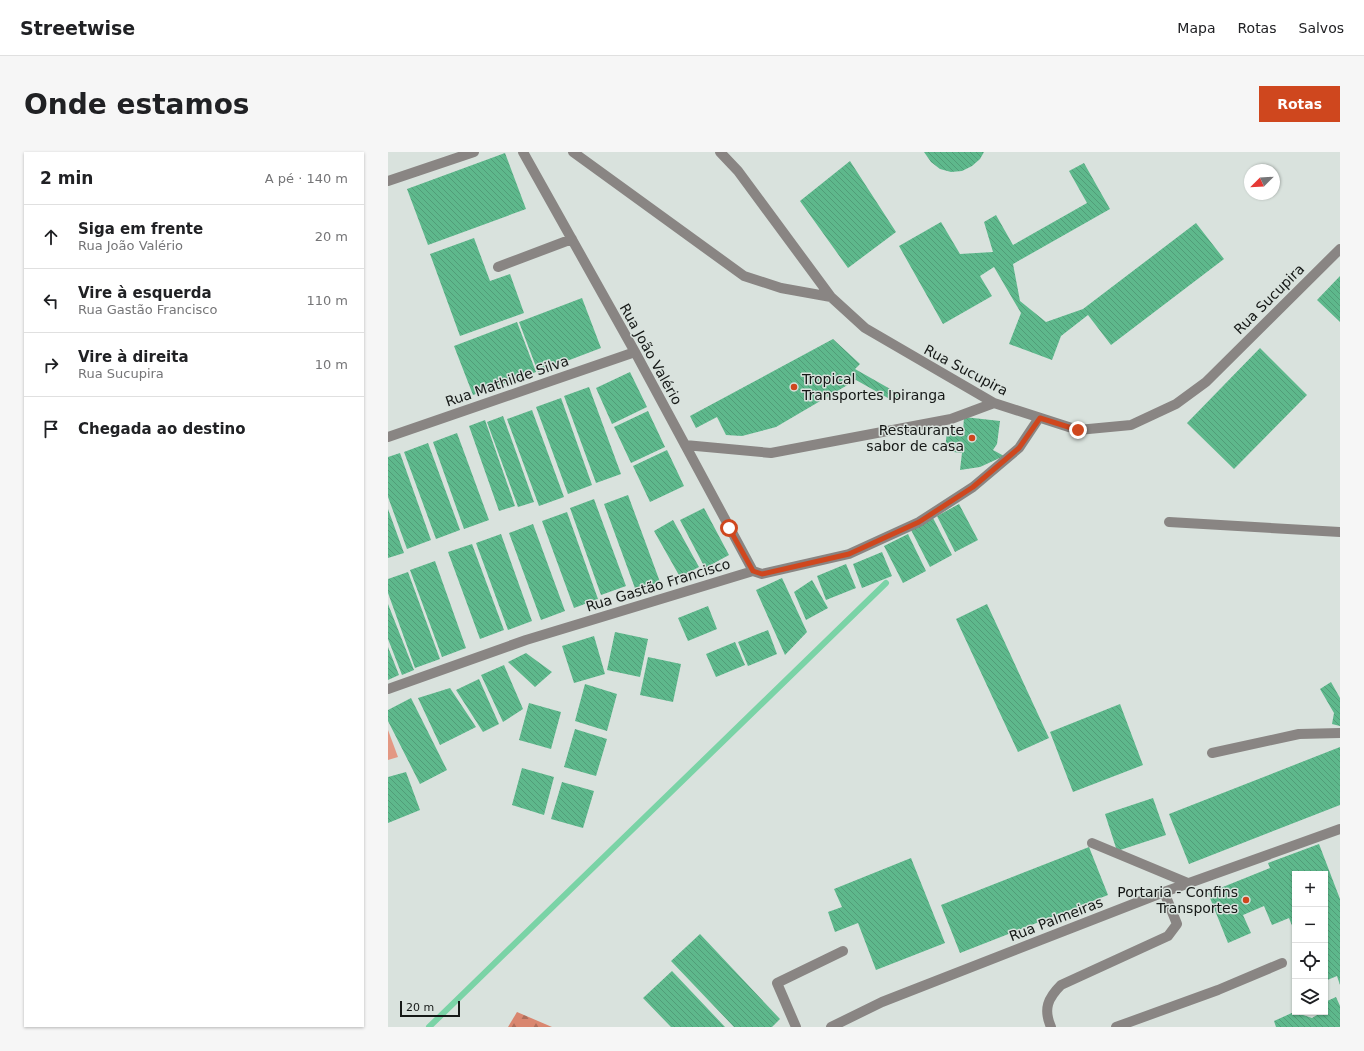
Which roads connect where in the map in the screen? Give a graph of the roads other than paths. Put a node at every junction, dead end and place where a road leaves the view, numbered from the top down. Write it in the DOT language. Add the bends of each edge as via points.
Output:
graph roads {
  1 [pos="474,152"];
  2 [pos="523,152"];
  3 [pos="573,152"];
  4 [pos="720,152"];
  5 [pos="388,181"];
  6 [pos="572,239"];
  7 [pos="1340,249"];
  8 [pos="498,267"];
  9 [pos="832,297"];
  10 [pos="634,352"];
  11 [pos="994,402"];
  12 [pos="1040,418"];
  13 [pos="388,437"];
  14 [pos="685,445"];
  15 [pos="1169,522"];
  16 [pos="1340,532"];
  17 [pos="753,571"];
  18 [pos="388,689"];
  19 [pos="1340,733"];
  20 [pos="1212,752"];
  21 [pos="1340,829"];
  22 [pos="1092,843"];
  23 [pos="1188,883"];
  24 [pos="1164,892"];
  25 [pos="843,951"];
  26 [pos="1282,963"];
  27 [pos="796,1027"];
  28 [pos="831,1027"];
  29 [pos="1051,1027"];
  30 [pos="1116,1027"];
  1 -- 5 [label="street"];
  2 -- 6 [label="street, Rua João Valério"];
  3 -- 9 [label="street" via="744,276 781,288"];
  4 -- 9 [label="street, Rua Sucupira" via="738,172"];
  6 -- 8 [label="street"];
  6 -- 10 [label="street, Rua João Valério"];
  7 -- 12 [label="street, Rua Sucupira" via="1206,382 1176,404 1130,425 1078,430"];
  9 -- 11 [label="street, Rua Sucupira" via="865,328"];
  10 -- 13 [label="street, Rua Mathilde Silva"];
  10 -- 14 [label="street, Rua João Valério"];
  11 -- 12 [label="street, Rua Sucupira"];
  11 -- 14 [label="street" via="951,419 771,453"];
  12 -- 17 [label="street, Rua Gastão Francisco" via="1019,448 973,487 919,522 849,554 762,574"];
  14 -- 17 [label="street, Rua João Valério"];
  15 -- 16 [label="street"];
  17 -- 18 [label="street, Rua Gastão Francisco" via="526,640"];
  19 -- 20 [label="street" via="1299,734"];
  21 -- 23 [label="street, Rua Palmeiras"];
  22 -- 23 [label="street"];
  23 -- 24 [label="street, Rua Palmeiras"];
  24 -- 28 [label="street, Rua Palmeiras" via="882,1002"];
  24 -- 29 [label="street" via="1177,924 1168,936 1061,985 1050,996 1047,1009"];
  25 -- 27 [label="street" via="777,982"];
  26 -- 30 [label="street" via="1218,990"];
}
